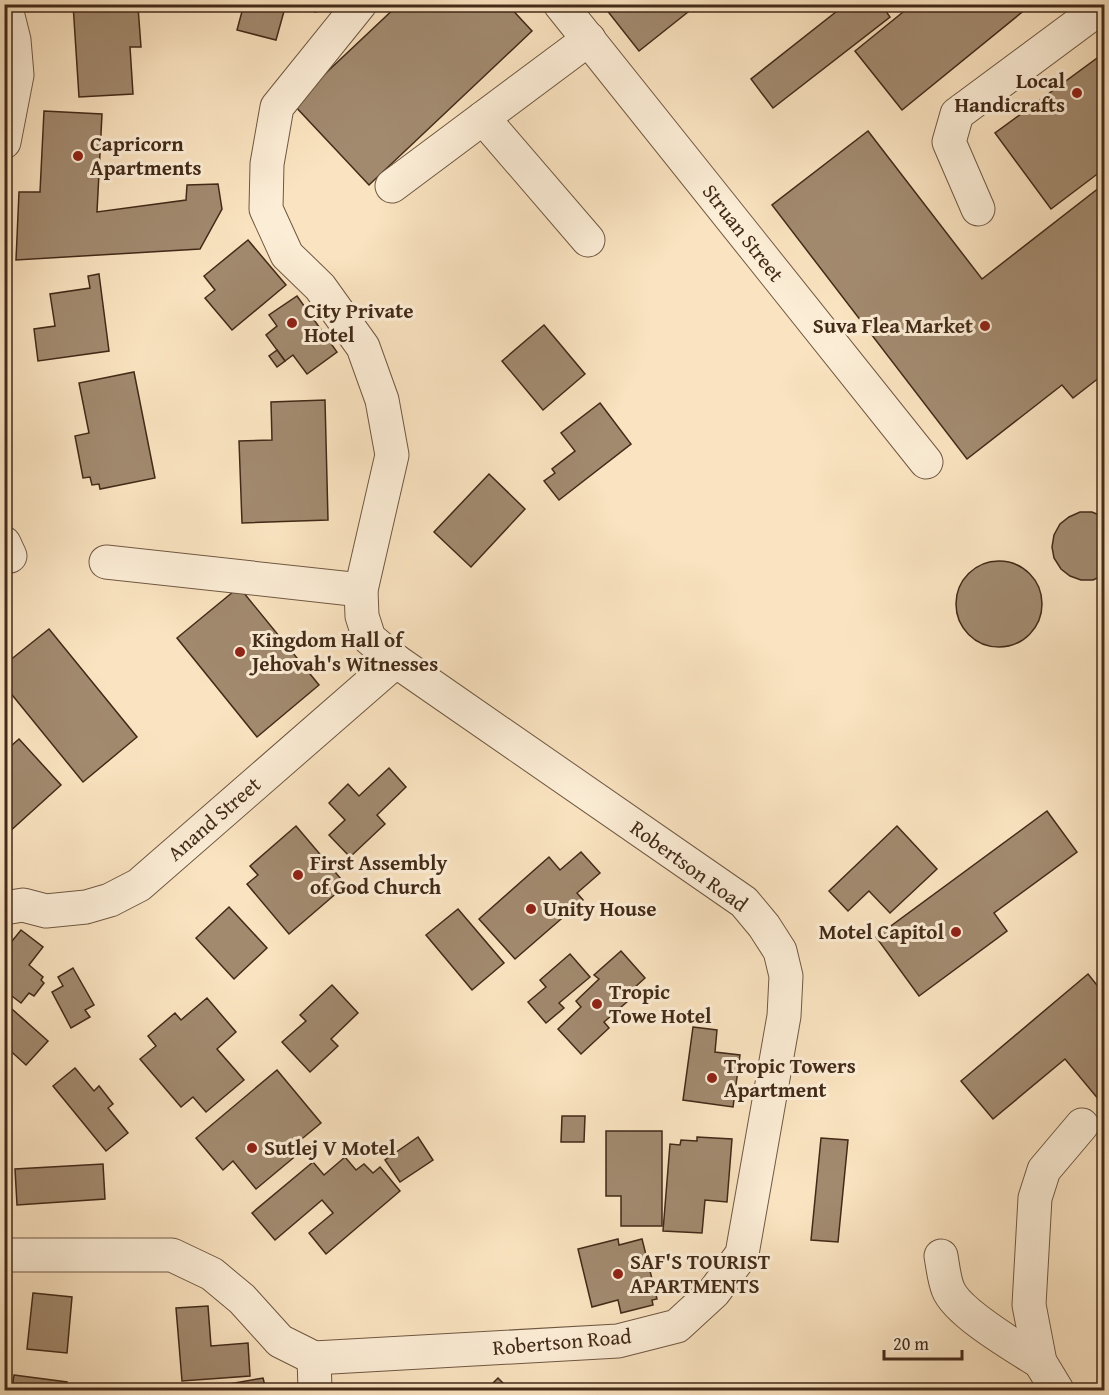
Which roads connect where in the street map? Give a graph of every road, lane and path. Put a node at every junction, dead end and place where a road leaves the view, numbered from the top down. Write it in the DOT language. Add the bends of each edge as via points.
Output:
graph roads {
  1 [pos="5,4"];
  2 [pos="360,4"];
  3 [pos="560,4"];
  4 [pos="1104,5"];
  5 [pos="589,39"];
  6 [pos="483,118"];
  7 [pos="4,142"];
  8 [pos="392,186"];
  9 [pos="978,209"];
  10 [pos="588,240"];
  11 [pos="926,462"];
  12 [pos="106,562"];
  13 [pos="361,590"];
  14 [pos="396,661"];
  15 [pos="4,908"];
  16 [pos="1082,1125"];
  17 [pos="4,1255"];
  18 [pos="941,1256"];
  19 [pos="314,1358"];
  20 [pos="1040,1362"];
  21 [pos="315,1390"];
  22 [pos="1057,1390"];
  1 -- 7 [label="street" via="17,75"];
  2 -- 13 [label="street, Robertson Road" via="277,107 267,164 266,209 287,255 320,288 363,347 382,400 392,455"];
  3 -- 5 [label="street, Struan Street"];
  4 -- 9 [label="street" via="957,114 949,142"];
  5 -- 6 [label="street"];
  5 -- 11 [label="street, Struan Street"];
  6 -- 8 [label="street"];
  6 -- 10 [label="street"];
  12 -- 13 [label="street"];
  13 -- 14 [label="street, Robertson Road" via="362,616 369,638"];
  14 -- 15 [label="street, Anand Street" via="139,885 86,907 46,911 23,905"];
  14 -- 19 [label="street, Robertson Road" via="744,902 780,951 786,975 784,1016 741,1254 714,1292 677,1326 618,1341"];
  16 -- 20 [label="street" via="1044,1170 1035,1198 1029,1305"];
  17 -- 19 [label="street, Robertson Road" via="172,1255 212,1274 242,1299 280,1341"];
  18 -- 20 [label="street" via="948,1290 964,1309"];
  19 -- 21 [label="street"];
  20 -- 22 [label="street"];
}
